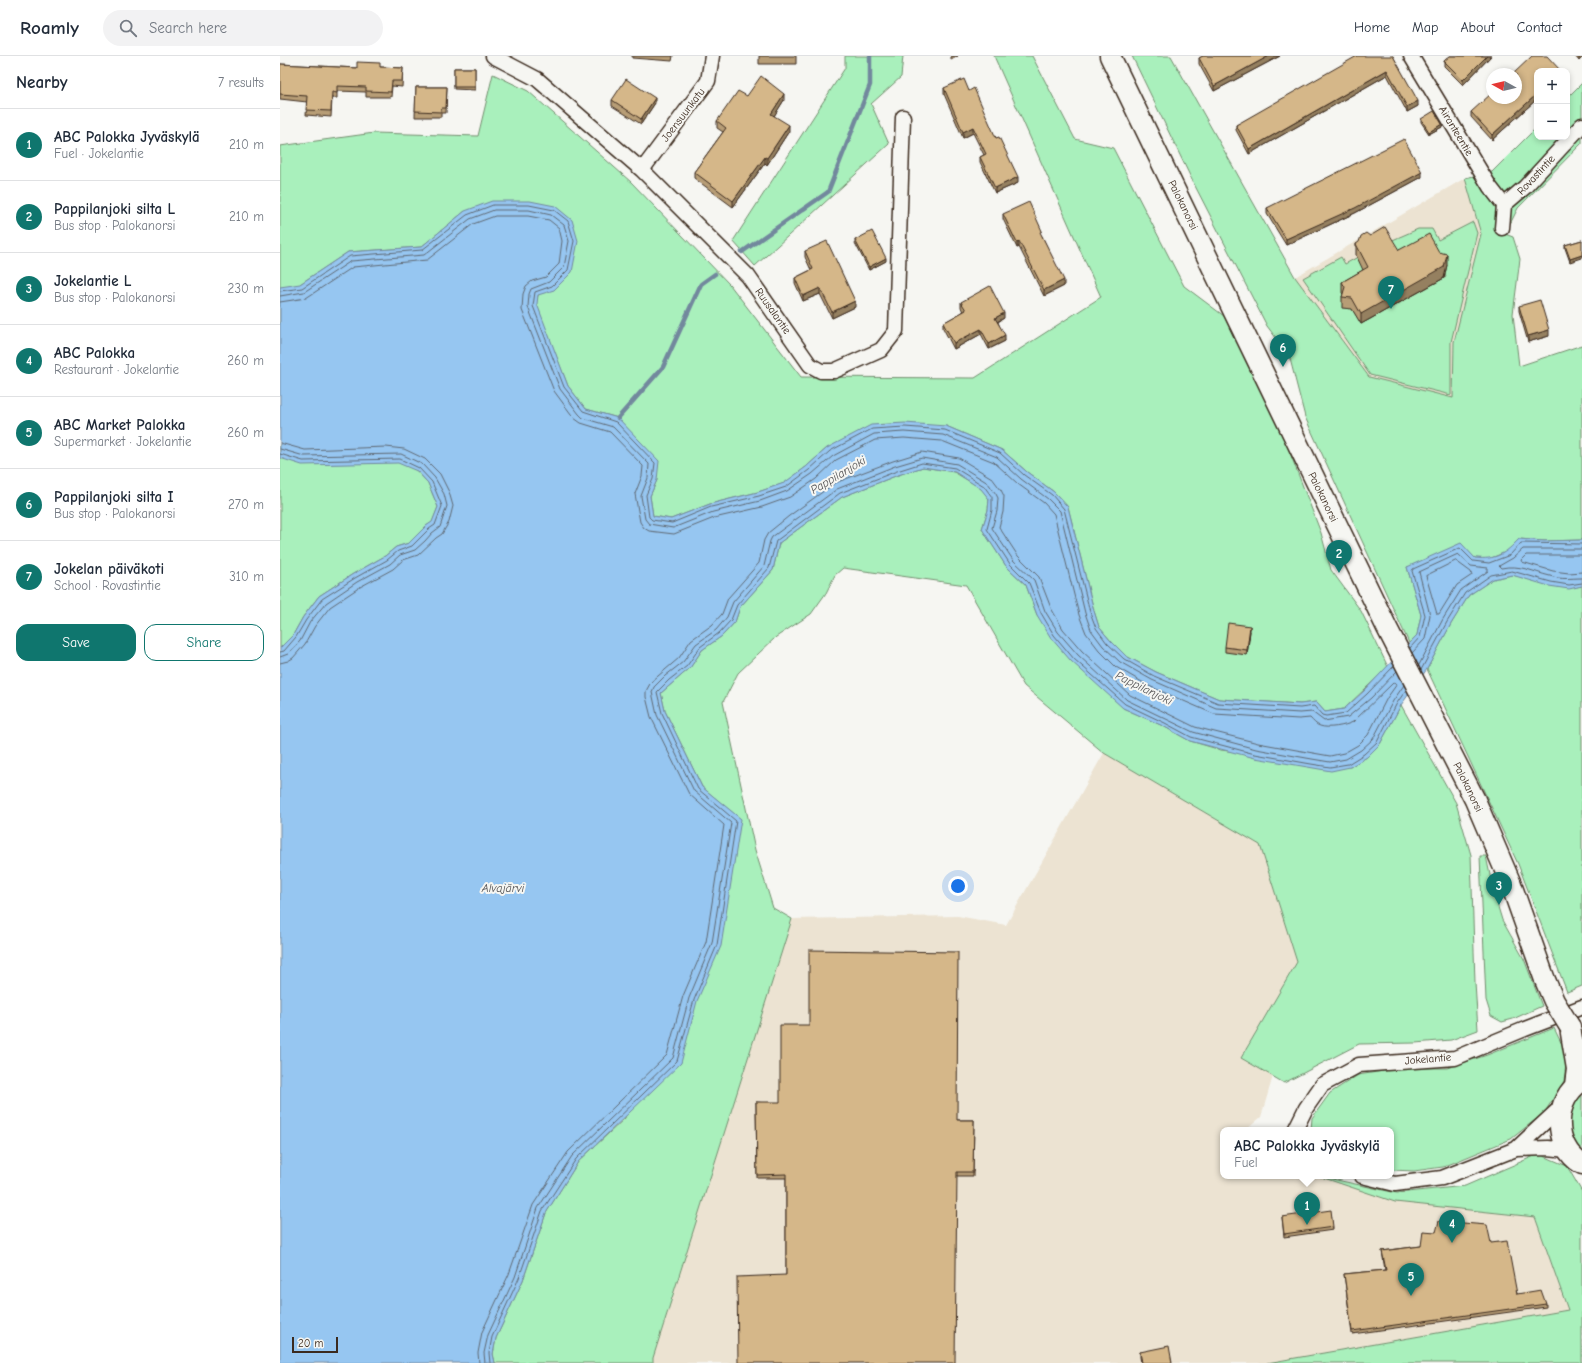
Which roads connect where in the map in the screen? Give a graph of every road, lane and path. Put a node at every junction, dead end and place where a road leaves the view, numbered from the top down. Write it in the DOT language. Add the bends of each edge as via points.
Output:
graph roads {
  1 [pos="493,56"];
  2 [pos="712,56"];
  3 [pos="1110,56"];
  4 [pos="1411,56"];
  5 [pos="903,117"];
  6 [pos="1582,125"];
  7 [pos="642,170"];
  8 [pos="1504,205"];
  9 [pos="1502,228"];
  10 [pos="1582,1008"];
  11 [pos="1576,1031"];
  12 [pos="1579,1083"];
  13 [pos="1562,1106"];
  14 [pos="1296,1127"];
  15 [pos="1516,1149"];
  16 [pos="1578,1161"];
  17 [pos="1375,1179"];
  1 -- 7 [label="street, Ruusalantie" via="537,79"];
  2 -- 7 [label="street, Joensuunkatu" via="708,81"];
  3 -- 11 [label="main road, Palokanorsi, bridge" via="1387,628 1475,800 1511,884 1554,1001"];
  4 -- 8 [label="street, Airanteentie" via="1490,187"];
  5 -- 7 [label="street, Ruusalantie" via="896,331 881,350 834,372 822,372 810,365 748,276"];
  6 -- 8 [label="street, Rovastintie" via="1525,187"];
  8 -- 9 [label="street"];
  10 -- 14 [label="street, Jokelantie" via="1525,1028 1455,1058 1359,1065 1322,1085"];
  11 -- 12 [label="main road, Palokanorsi"];
  12 -- 13 [label="main road" via="1567,1095"];
  13 -- 15 [label="street"];
  13 -- 16 [label="main road" via="1559,1121 1561,1136"];
  15 -- 16 [label="street" via="1548,1148"];
  15 -- 17 [label="street" via="1442,1178 1396,1184"];
}
